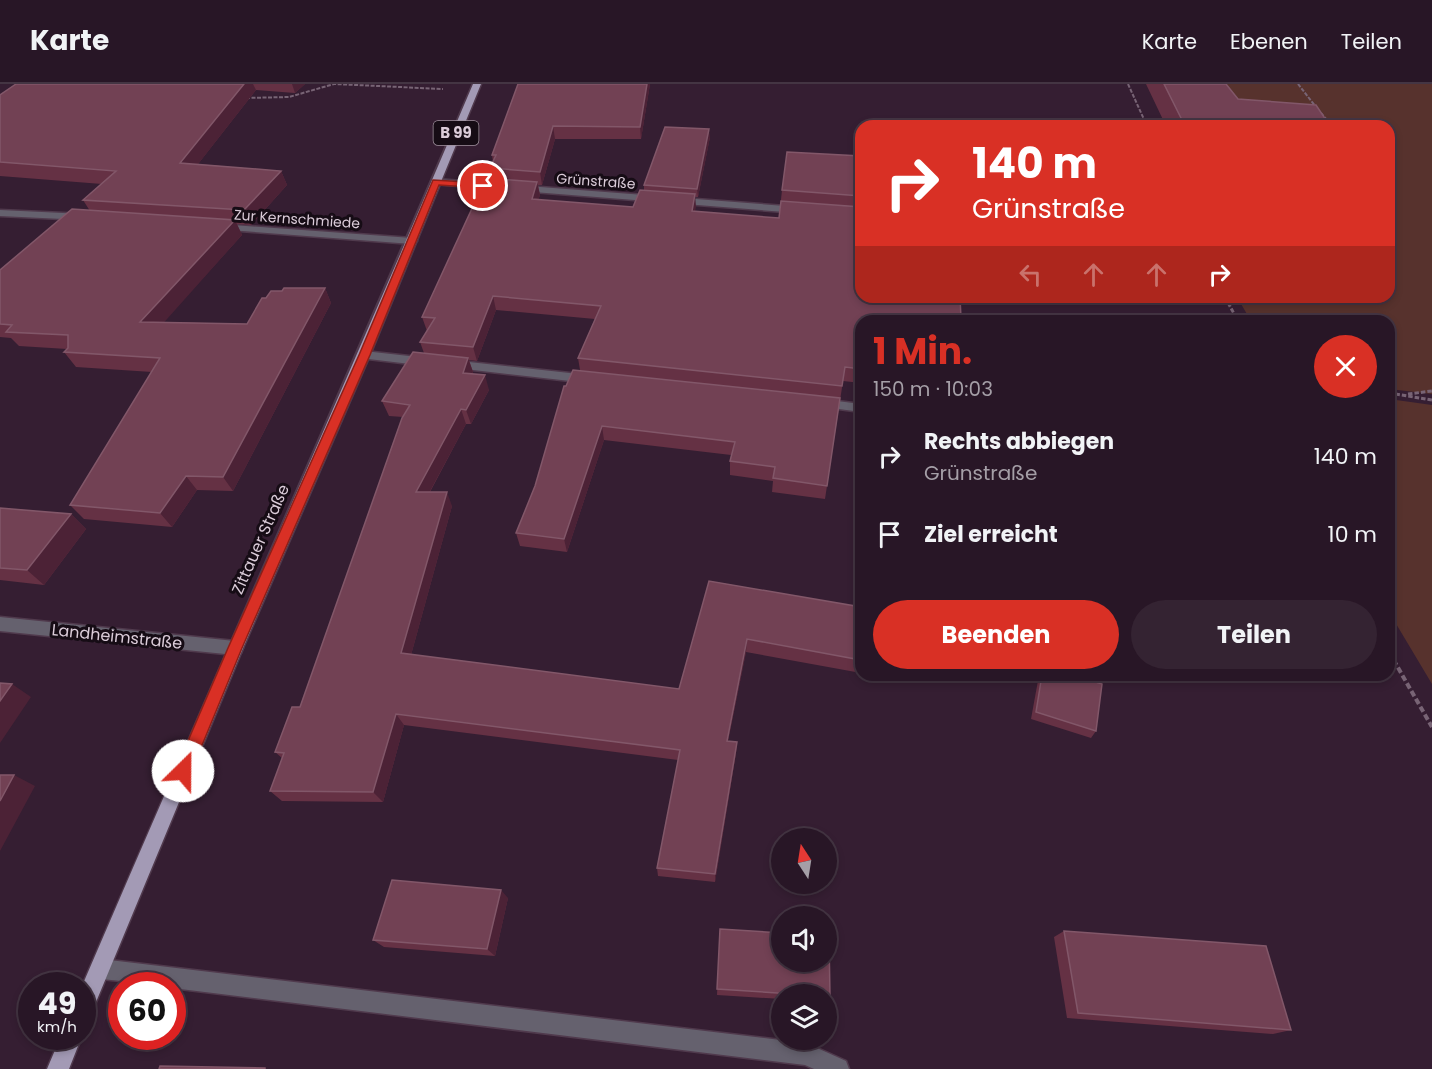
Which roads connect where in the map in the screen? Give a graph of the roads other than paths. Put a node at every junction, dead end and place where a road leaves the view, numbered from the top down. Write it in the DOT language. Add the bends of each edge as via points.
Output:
graph roads {
  1 [pos="475,87"];
  2 [pos="436,182"];
  3 [pos="814,211"];
  4 [pos="0,213"];
  5 [pos="96,218"];
  6 [pos="213,227"];
  7 [pos="411,241"];
  8 [pos="364,355"];
  9 [pos="601,380"];
  10 [pos="814,403"];
  11 [pos="855,407"];
  12 [pos="0,624"];
  13 [pos="235,648"];
  14 [pos="100,969"];
  15 [pos="96,979"];
  16 [pos="66,1050"];
  17 [pos="58,1069"];
  18 [pos="838,1069"];
  1 -- 2 [label="main road, Zittauer Straße / B 99"];
  2 -- 3 [label="street, Grünstraße"];
  2 -- 7 [label="main road, Zittauer Straße / B 99"];
  4 -- 5 [label="street"];
  6 -- 7 [label="street, Zur Kernschmiede"];
  7 -- 8 [label="main road, Zittauer Straße / B 99"];
  8 -- 9 [label="street"];
  8 -- 13 [label="main road, Zittauer Straße / B 99"];
  10 -- 11 [label="street"];
  12 -- 13 [label="street, Landheimstraße"];
  13 -- 14 [label="main road, Zittauer Straße / B 99"];
  14 -- 15 [label="main road, Zittauer Straße / B 99"];
  14 -- 18 [label="street" via="806,1054"];
  16 -- 17 [label="main road"];
}
